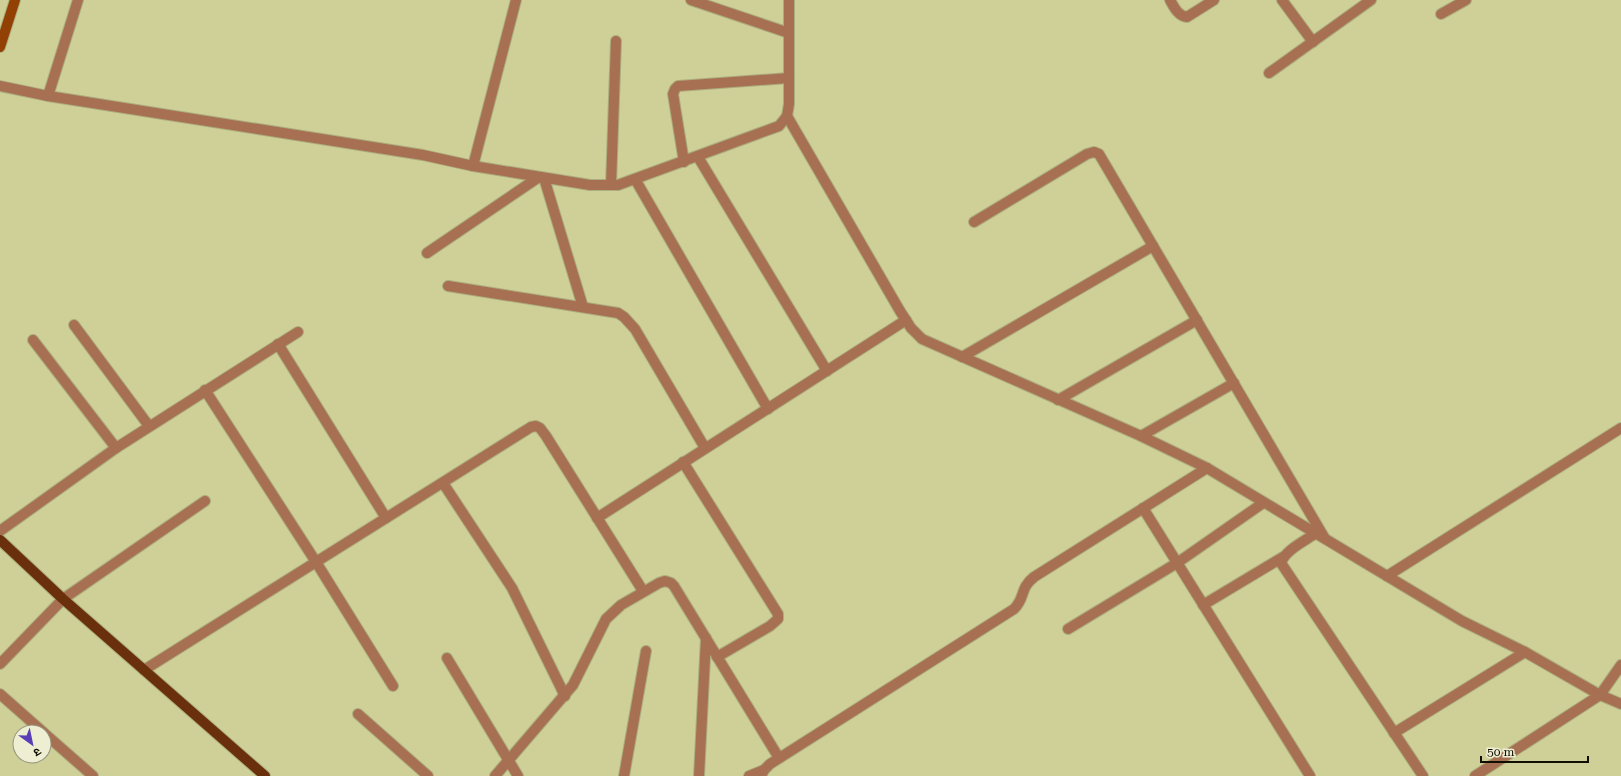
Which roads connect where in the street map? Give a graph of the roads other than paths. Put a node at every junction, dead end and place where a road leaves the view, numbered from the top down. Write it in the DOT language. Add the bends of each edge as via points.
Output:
graph roads {
  1 [pos="15,0"];
  2 [pos="78,0"];
  3 [pos="516,0"];
  4 [pos="691,0"];
  5 [pos="789,0"];
  6 [pos="1170,0"];
  7 [pos="1214,0"];
  8 [pos="1282,0"];
  9 [pos="1372,0"];
  10 [pos="1466,0"];
  11 [pos="1441,14"];
  12 [pos="789,33"];
  13 [pos="616,41"];
  14 [pos="1313,42"];
  15 [pos="0,47"];
  16 [pos="1269,73"];
  17 [pos="789,78"];
  18 [pos="0,86"];
  19 [pos="48,96"];
  20 [pos="787,116"];
  21 [pos="698,157"];
  22 [pos="684,162"];
  23 [pos="473,166"];
  24 [pos="542,178"];
  25 [pos="634,179"];
  26 [pos="611,185"];
  27 [pos="974,222"];
  28 [pos="1153,246"];
  29 [pos="427,253"];
  30 [pos="448,286"];
  31 [pos="583,307"];
  32 [pos="906,320"];
  33 [pos="1197,320"];
  34 [pos="74,324"];
  35 [pos="298,332"];
  36 [pos="33,340"];
  37 [pos="278,344"];
  38 [pos="962,357"];
  39 [pos="827,371"];
  40 [pos="1234,383"];
  41 [pos="205,390"];
  42 [pos="1058,400"];
  43 [pos="768,409"];
  44 [pos="149,426"];
  45 [pos="1621,428"];
  46 [pos="1141,436"];
  47 [pos="116,448"];
  48 [pos="705,448"];
  49 [pos="683,462"];
  50 [pos="1207,468"];
  51 [pos="443,483"];
  52 [pos="205,501"];
  53 [pos="1263,503"];
  54 [pos="1143,508"];
  55 [pos="386,518"];
  56 [pos="597,518"];
  57 [pos="0,530"];
  58 [pos="1320,535"];
  59 [pos="0,540"];
  60 [pos="1283,557"];
  61 [pos="316,562"];
  62 [pos="1177,563"];
  63 [pos="1387,576"];
  64 [pos="643,591"];
  65 [pos="63,599"];
  66 [pos="1203,605"];
  67 [pos="1068,630"];
  68 [pos="706,638"];
  69 [pos="646,651"];
  70 [pos="1525,652"];
  71 [pos="717,657"];
  72 [pos="447,658"];
  73 [pos="0,664"];
  74 [pos="1621,665"];
  75 [pos="144,670"];
  76 [pos="393,686"];
  77 [pos="0,694"];
  78 [pos="1600,695"];
  79 [pos="565,696"];
  80 [pos="1621,704"];
  81 [pos="358,714"];
  82 [pos="33,724"];
  83 [pos="1394,733"];
  84 [pos="52,741"];
  85 [pos="779,758"];
  86 [pos="510,760"];
  87 [pos="762,773"];
  88 [pos="93,776"];
  89 [pos="265,776"];
  90 [pos="428,776"];
  91 [pos="495,776"];
  92 [pos="518,776"];
  93 [pos="626,776"];
  94 [pos="699,776"];
  95 [pos="748,776"];
  96 [pos="1310,776"];
  97 [pos="1423,776"];
  98 [pos="1475,776"];
  1 -- 15 [label="street"];
  2 -- 19 [label="street"];
  3 -- 23 [label="street"];
  4 -- 12 [label="street"];
  5 -- 12 [label="street"];
  6 -- 7 [label="street" via="1178,13 1187,17"];
  8 -- 14 [label="street"];
  9 -- 14 [label="street"];
  10 -- 11 [label="street"];
  12 -- 17 [label="street"];
  13 -- 26 [label="street"];
  14 -- 16 [label="street"];
  17 -- 20 [label="street"];
  17 -- 22 [label="street" via="678,86 673,94"];
  18 -- 19 [label="street"];
  19 -- 23 [label="street" via="423,155"];
  20 -- 21 [label="street" via="779,126"];
  20 -- 32 [label="street"];
  21 -- 22 [label="street"];
  21 -- 39 [label="street"];
  22 -- 25 [label="street"];
  23 -- 24 [label="street"];
  24 -- 26 [label="street" via="590,186"];
  24 -- 29 [label="street"];
  24 -- 31 [label="street"];
  25 -- 26 [label="street"];
  25 -- 43 [label="street"];
  27 -- 28 [label="street" via="1094,152 1102,158"];
  28 -- 33 [label="street"];
  28 -- 38 [label="street"];
  30 -- 31 [label="street"];
  31 -- 48 [label="street" via="618,313 630,324"];
  32 -- 38 [label="street" via="922,339"];
  32 -- 39 [label="street"];
  33 -- 40 [label="street"];
  33 -- 42 [label="street"];
  34 -- 44 [label="street"];
  35 -- 37 [label="street"];
  36 -- 47 [label="street"];
  37 -- 41 [label="street"];
  37 -- 55 [label="street"];
  38 -- 42 [label="street"];
  39 -- 43 [label="street"];
  40 -- 46 [label="street"];
  40 -- 58 [label="street"];
  41 -- 44 [label="street"];
  41 -- 61 [label="street"];
  42 -- 46 [label="street"];
  43 -- 48 [label="street"];
  44 -- 47 [label="street"];
  45 -- 63 [label="street"];
  46 -- 50 [label="street"];
  47 -- 57 [label="street"];
  48 -- 49 [label="street"];
  49 -- 56 [label="street"];
  49 -- 71 [label="street" via="778,614 778,619 770,626"];
  50 -- 53 [label="street"];
  50 -- 54 [label="street"];
  51 -- 55 [label="street"];
  51 -- 56 [label="street" via="530,427 536,426 546,436"];
  51 -- 79 [label="street" via="512,588"];
  52 -- 65 [label="street"];
  53 -- 58 [label="street"];
  53 -- 62 [label="street"];
  54 -- 62 [label="street"];
  54 -- 85 [label="street" via="1034,577 1026,584 1021,600 1014,609"];
  55 -- 61 [label="street"];
  56 -- 64 [label="street"];
  58 -- 60 [label="street"];
  58 -- 63 [label="street"];
  59 -- 65 [label="main road"];
  60 -- 66 [label="street"];
  60 -- 83 [label="street" via="1281,563 1284,569"];
  61 -- 75 [label="street"];
  61 -- 76 [label="street"];
  62 -- 66 [label="street"];
  62 -- 67 [label="street"];
  63 -- 70 [label="street" via="1462,621"];
  64 -- 68 [label="street" via="665,581 671,583"];
  64 -- 79 [label="street" via="621,605 606,619 579,675"];
  65 -- 73 [label="street"];
  65 -- 75 [label="main road"];
  66 -- 96 [label="street"];
  68 -- 71 [label="street"];
  68 -- 94 [label="street"];
  69 -- 93 [label="street"];
  70 -- 78 [label="street"];
  70 -- 83 [label="street"];
  71 -- 85 [label="street"];
  72 -- 86 [label="street"];
  74 -- 78 [label="street"];
  75 -- 89 [label="main road"];
  77 -- 82 [label="street"];
  78 -- 80 [label="street"];
  78 -- 98 [label="street"];
  79 -- 86 [label="street"];
  81 -- 90 [label="street"];
  83 -- 97 [label="street"];
  84 -- 88 [label="street"];
  85 -- 87 [label="street"];
  86 -- 91 [label="street"];
  86 -- 92 [label="street"];
  87 -- 95 [label="street"];
}
